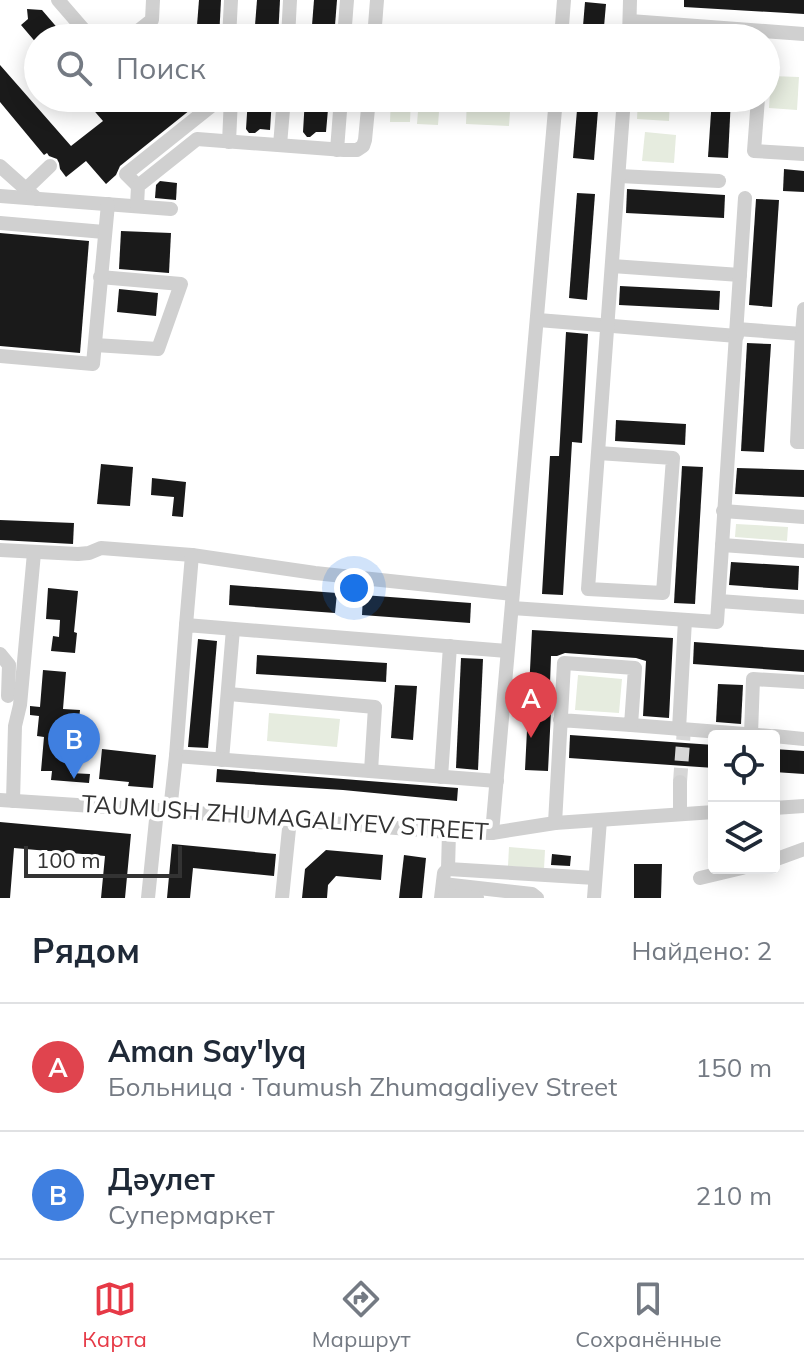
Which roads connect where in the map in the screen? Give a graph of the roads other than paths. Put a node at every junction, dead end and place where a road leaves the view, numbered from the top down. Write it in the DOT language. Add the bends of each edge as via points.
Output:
graph roads {
  1 [pos="58,0"];
  2 [pos="153,0"];
  3 [pos="231,0"];
  4 [pos="290,0"];
  5 [pos="347,0"];
  6 [pos="377,0"];
  7 [pos="564,0"];
  8 [pos="630,0"];
  9 [pos="630,21"];
  10 [pos="79,24"];
  11 [pos="147,24"];
  12 [pos="230,24"];
  13 [pos="289,24"];
  14 [pos="345,24"];
  15 [pos="375,24"];
  16 [pos="562,24"];
  17 [pos="630,24"];
  18 [pos="660,24"];
  19 [pos="780,34"];
  20 [pos="804,34"];
  21 [pos="204,112"];
  22 [pos="228,112"];
  23 [pos="283,112"];
  24 [pos="340,112"];
  25 [pos="367,112"];
  26 [pos="555,112"];
  27 [pos="623,112"];
  28 [pos="757,112"];
  29 [pos="182,130"];
  30 [pos="229,142"];
  31 [pos="191,144"];
  32 [pos="280,145"];
  33 [pos="337,150"];
  34 [pos="804,154"];
  35 [pos="0,166"];
  36 [pos="50,166"];
  37 [pos="619,176"];
  38 [pos="719,181"];
  39 [pos="138,186"];
  40 [pos="31,194"];
  41 [pos="0,196"];
  42 [pos="745,198"];
  43 [pos="108,204"];
  44 [pos="137,206"];
  45 [pos="171,209"];
  46 [pos="0,223"];
  47 [pos="104,232"];
  48 [pos="612,266"];
  49 [pos="740,275"];
  50 [pos="100,277"];
  51 [pos="804,309"];
  52 [pos="538,320"];
  53 [pos="607,326"];
  54 [pos="737,332"];
  55 [pos="802,334"];
  56 [pos="95,345"];
  57 [pos="0,356"];
  58 [pos="804,442"];
  59 [pos="598,453"];
  60 [pos="723,511"];
  61 [pos="804,517"];
  62 [pos="722,545"];
  63 [pos="0,550"];
  64 [pos="804,551"];
  65 [pos="34,553"];
  66 [pos="192,555"];
  67 [pos="512,601"];
  68 [pos="719,601"];
  69 [pos="804,607"];
  70 [pos="685,620"];
  71 [pos="186,625"];
  72 [pos="233,629"];
  73 [pos="450,646"];
  74 [pos="507,651"];
  75 [pos="0,654"];
  76 [pos="804,682"];
  77 [pos="229,694"];
  78 [pos="8,696"];
  79 [pos="560,720"];
  80 [pos="631,725"];
  81 [pos="679,729"];
  82 [pos="751,730"];
  83 [pos="708,731"];
  84 [pos="780,737"];
  85 [pos="804,739"];
  86 [pos="176,756"];
  87 [pos="222,760"];
  88 [pos="371,771"];
  89 [pos="441,777"];
  90 [pos="497,781"];
  91 [pos="680,782"];
  92 [pos="7,801"];
  93 [pos="804,806"];
  94 [pos="780,808"];
  95 [pos="163,810"];
  96 [pos="708,812"];
  97 [pos="680,814"];
  98 [pos="290,819"];
  99 [pos="600,820"];
  100 [pos="555,823"];
  101 [pos="449,832"];
  102 [pos="492,833"];
  103 [pos="804,849"];
  104 [pos="780,858"];
  105 [pos="448,869"];
  106 [pos="717,874"];
  107 [pos="595,878"];
  108 [pos="700,878"];
  109 [pos="442,892"];
  110 [pos="148,898"];
  111 [pos="282,898"];
  112 [pos="477,898"];
  113 [pos="537,898"];
  114 [pos="594,898"];
  1 -- 10 [label="street"];
  2 -- 11 [label="street"];
  3 -- 12 [label="street"];
  4 -- 13 [label="street"];
  5 -- 14 [label="street"];
  6 -- 15 [label="street"];
  7 -- 16 [label="street"];
  8 -- 9 [label="street"];
  9 -- 17 [label="street"];
  9 -- 18 [label="street"];
  19 -- 20 [label="street"];
  21 -- 29 [label="street"];
  22 -- 30 [label="street"];
  23 -- 32 [label="street"];
  24 -- 33 [label="street"];
  25 -- 33 [label="street" via="363,146"];
  26 -- 52 [label="street"];
  27 -- 37 [label="street"];
  28 -- 34 [label="street" via="754,151"];
  29 -- 31 [label="street"];
  29 -- 39 [label="street" via="126,174"];
  30 -- 31 [label="street" via="197,139"];
  30 -- 32 [label="street"];
  31 -- 39 [label="street"];
  32 -- 33 [label="street"];
  35 -- 40 [label="street"];
  36 -- 40 [label="street"];
  37 -- 38 [label="street"];
  37 -- 48 [label="street"];
  39 -- 44 [label="street"];
  40 -- 41 [label="street"];
  40 -- 43 [label="street"];
  42 -- 49 [label="street"];
  43 -- 44 [label="street"];
  43 -- 47 [label="street"];
  44 -- 45 [label="street"];
  46 -- 47 [label="street"];
  47 -- 50 [label="street"];
  48 -- 49 [label="street"];
  48 -- 53 [label="street"];
  49 -- 54 [label="street"];
  50 -- 56 [label="street"];
  50 -- 56 [label="street" via="181,284 158,349"];
  51 -- 55 [label="street"];
  52 -- 53 [label="street"];
  52 -- 67 [label="street"];
  53 -- 54 [label="street"];
  53 -- 59 [label="street"];
  54 -- 55 [label="street"];
  54 -- 60 [label="street"];
  55 -- 58 [label="street" via="797,442"];
  56 -- 57 [label="street" via="93,364"];
  59 -- 59 [label="street" via="588,589 663,593 673,458"];
  60 -- 61 [label="street"];
  60 -- 62 [label="street"];
  62 -- 64 [label="street"];
  62 -- 68 [label="street"];
  63 -- 65 [label="street"];
  65 -- 66 [label="street" via="78,554 101,548"];
  65 -- 92 [label="street"];
  66 -- 67 [label="street"];
  66 -- 71 [label="street"];
  67 -- 70 [label="street"];
  67 -- 74 [label="street"];
  68 -- 69 [label="street"];
  68 -- 70 [label="street" via="717,622"];
  70 -- 81 [label="street"];
  71 -- 72 [label="street"];
  71 -- 86 [label="street"];
  72 -- 73 [label="street"];
  72 -- 77 [label="street"];
  73 -- 74 [label="street"];
  73 -- 89 [label="street"];
  74 -- 90 [label="street"];
  75 -- 78 [label="street" via="9,665"];
  76 -- 82 [label="street" via="753,679"];
  77 -- 87 [label="street"];
  77 -- 88 [label="street" via="375,707"];
  79 -- 80 [label="street"];
  79 -- 80 [label="street" via="564,663 635,668"];
  79 -- 100 [label="street"];
  80 -- 81 [label="street"];
  81 -- 83 [label="street"];
  84 -- 85 [label="street"];
  86 -- 87 [label="street"];
  86 -- 95 [label="street"];
  87 -- 88 [label="street"];
  88 -- 89 [label="street"];
  89 -- 90 [label="street"];
  90 -- 102 [label="street"];
  91 -- 97 [label="street"];
  92 -- 95 [label="street, TAUMUSH ZHUMAGALIYEV STREET"];
  93 -- 94 [label="street"];
  95 -- 98 [label="street, TAUMUSH ZHUMAGALIYEV STREET"];
  95 -- 110 [label="street"];
  96 -- 97 [label="street, TAUMUSH ZHUMAGALIYEV STREET"];
  97 -- 99 [label="street, TAUMUSH ZHUMAGALIYEV STREET"];
  98 -- 101 [label="street, TAUMUSH ZHUMAGALIYEV STREET"];
  98 -- 111 [label="street"];
  99 -- 100 [label="street, TAUMUSH ZHUMAGALIYEV STREET"];
  99 -- 107 [label="street"];
  100 -- 102 [label="street, TAUMUSH ZHUMAGALIYEV STREET"];
  101 -- 102 [label="street, TAUMUSH ZHUMAGALIYEV STREET"];
  101 -- 105 [label="street"];
  103 -- 104 [label="street"];
  105 -- 107 [label="street"];
  105 -- 109 [label="street"];
  106 -- 108 [label="street"];
  107 -- 114 [label="street"];
  109 -- 112 [label="street"];
  109 -- 113 [label="street"];
}
